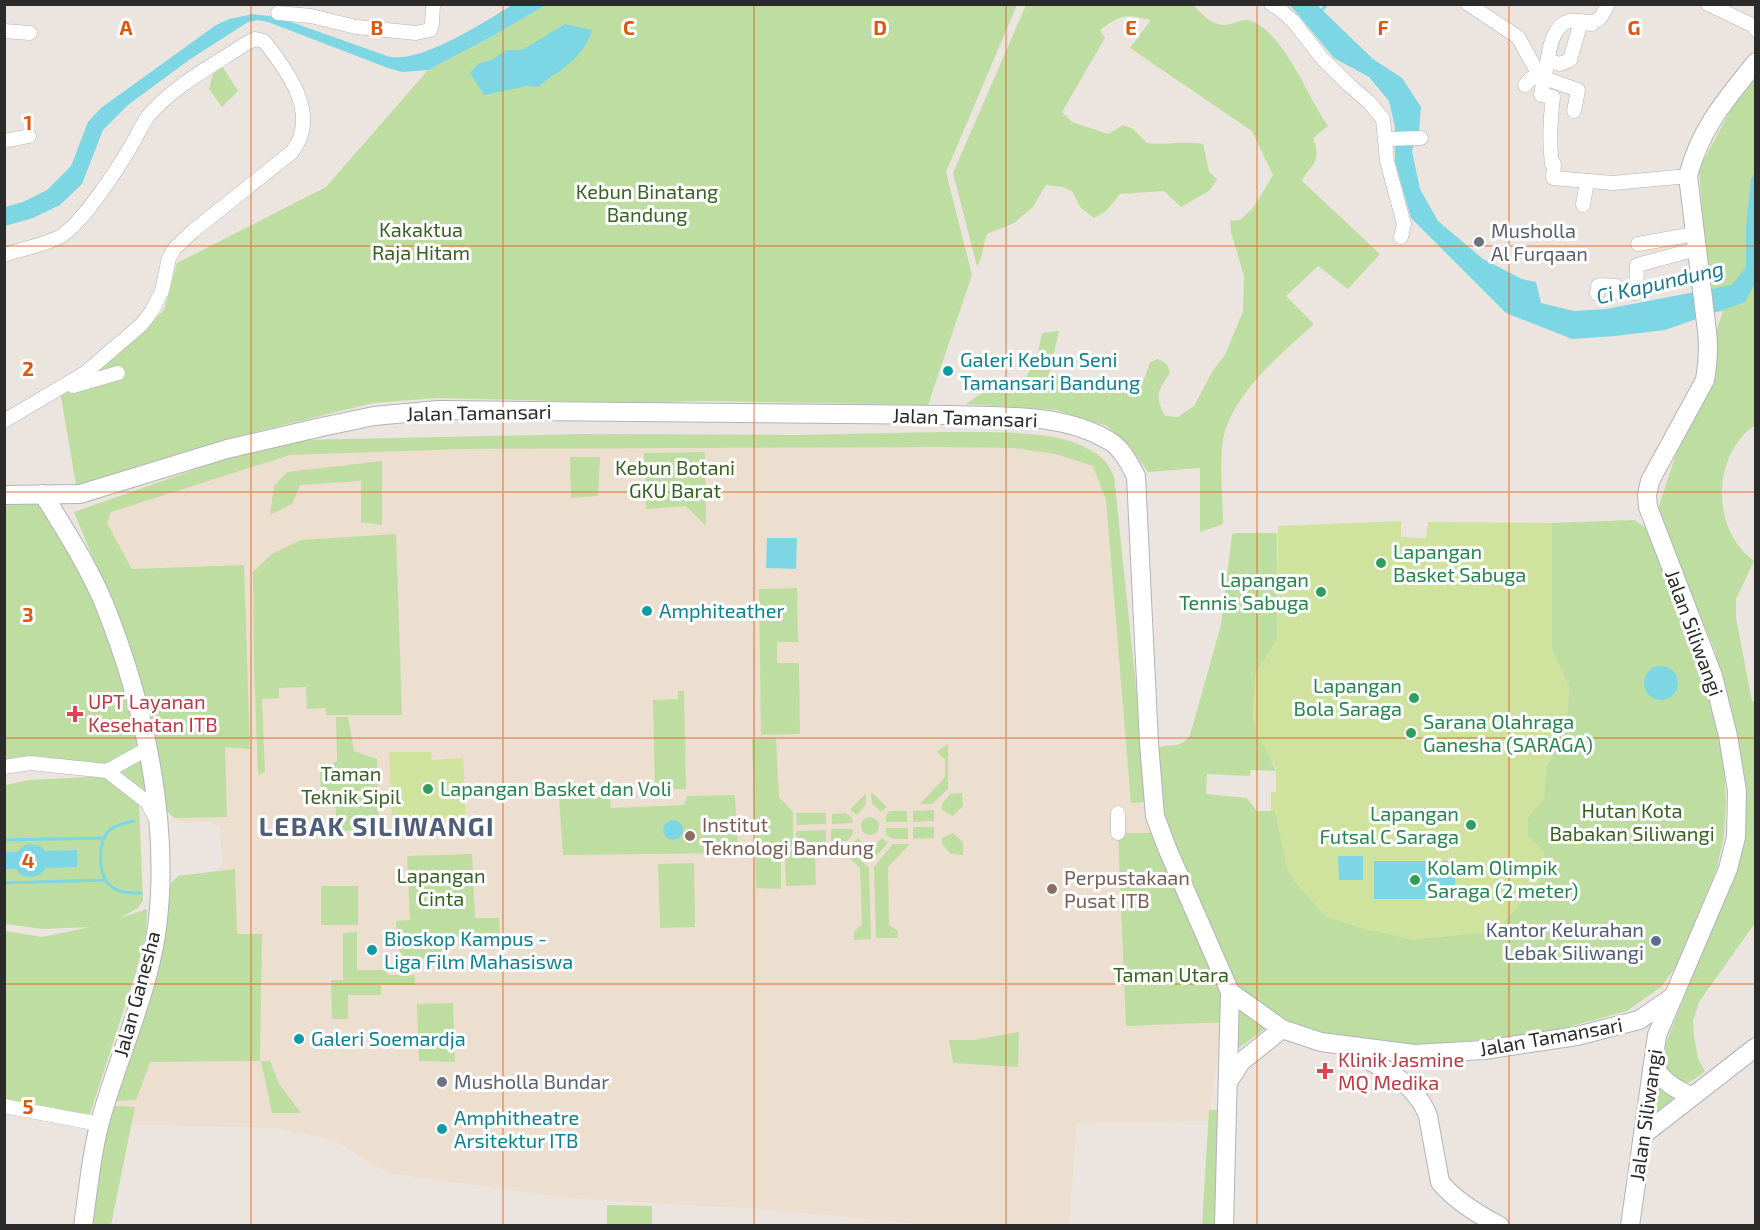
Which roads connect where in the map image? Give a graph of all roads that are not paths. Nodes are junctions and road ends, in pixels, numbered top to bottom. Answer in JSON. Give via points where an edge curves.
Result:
{"nodes":[{"id":1,"x":433,"y":4,"type":"edge"},
{"id":2,"x":1271,"y":4,"type":"edge"},
{"id":3,"x":1468,"y":4,"type":"edge"},
{"id":4,"x":1608,"y":4,"type":"edge"},
{"id":5,"x":1708,"y":4,"type":"edge"},
{"id":6,"x":278,"y":13,"type":"dead end"},
{"id":7,"x":1594,"y":24,"type":"dead end"},
{"id":8,"x":4,"y":31,"type":"edge"},
{"id":9,"x":1755,"y":31,"type":"edge"},
{"id":10,"x":30,"y":33,"type":"dead end"},
{"id":11,"x":1755,"y":42,"type":"edge"},
{"id":12,"x":1754,"y":65,"type":"edge"},
{"id":13,"x":1544,"y":72,"type":"junction"},
{"id":14,"x":1525,"y":85,"type":"dead end"},
{"id":15,"x":1574,"y":111,"type":"dead end"},
{"id":16,"x":29,"y":136,"type":"dead end"},
{"id":17,"x":1420,"y":138,"type":"dead end"},
{"id":18,"x":1390,"y":139,"type":"junction"},
{"id":19,"x":4,"y":141,"type":"edge"},
{"id":20,"x":1688,"y":176,"type":"junction"},
{"id":21,"x":1587,"y":181,"type":"junction"},
{"id":22,"x":1583,"y":205,"type":"dead end"},
{"id":23,"x":1401,"y":237,"type":"dead end"},
{"id":24,"x":1696,"y":242,"type":"junction"},
{"id":25,"x":1638,"y":244,"type":"dead end"},
{"id":26,"x":4,"y":255,"type":"edge"},
{"id":27,"x":1597,"y":294,"type":"dead end"},
{"id":28,"x":118,"y":373,"type":"dead end"},
{"id":29,"x":62,"y":387,"type":"junction"},
{"id":30,"x":4,"y":421,"type":"edge"},
{"id":31,"x":43,"y":494,"type":"junction"},
{"id":32,"x":4,"y":495,"type":"edge"},
{"id":33,"x":147,"y":750,"type":"junction"},
{"id":34,"x":4,"y":767,"type":"edge"},
{"id":35,"x":107,"y":771,"type":"junction"},
{"id":36,"x":1118,"y":813,"type":"dead end"},
{"id":37,"x":158,"y":822,"type":"junction"},
{"id":38,"x":1118,"y":833,"type":"dead end"},
{"id":39,"x":1230,"y":992,"type":"junction"},
{"id":40,"x":1674,"y":996,"type":"junction"},
{"id":41,"x":1639,"y":1020,"type":"junction"},
{"id":42,"x":1282,"y":1029,"type":"junction"},
{"id":43,"x":1657,"y":1035,"type":"junction"},
{"id":44,"x":1321,"y":1042,"type":"junction"},
{"id":45,"x":1755,"y":1047,"type":"edge"},
{"id":46,"x":1414,"y":1054,"type":"junction"},
{"id":47,"x":1654,"y":1066,"type":"junction"},
{"id":48,"x":1227,"y":1084,"type":"junction"},
{"id":49,"x":1410,"y":1088,"type":"junction"},
{"id":50,"x":1690,"y":1096,"type":"junction"},
{"id":51,"x":4,"y":1106,"type":"edge"},
{"id":52,"x":99,"y":1124,"type":"junction"},
{"id":53,"x":1643,"y":1135,"type":"junction"},
{"id":54,"x":83,"y":1226,"type":"edge"},
{"id":55,"x":1224,"y":1226,"type":"edge"},
{"id":56,"x":1500,"y":1226,"type":"edge"},
{"id":57,"x":1630,"y":1226,"type":"edge"}],
"edges":[{"from":1,"to":6,"type":"street","via":[[430,30],[416,33]]},
{"from":2,"to":18,"type":"street","via":[[1294,22],[1335,71],[1369,102],[1383,119]]},
{"from":3,"to":13,"type":"street","via":[[1518,37]]},
{"from":4,"to":13,"type":"street","via":[[1596,21],[1569,21],[1558,28]]},
{"from":5,"to":9,"type":"street","via":[[1754,26]]},
{"from":7,"to":13,"type":"street","via":[[1582,22],[1570,60]]},
{"from":8,"to":10,"type":"street"},
{"from":9,"to":11,"type":"street"},
{"from":12,"to":20,"type":"main road","name":"Jalan Siliwangi","via":[[1710,119]]},
{"from":13,"to":14,"type":"street"},
{"from":13,"to":15,"type":"street","via":[[1578,90]]},
{"from":13,"to":21,"type":"street","via":[[1541,95],[1553,97],[1553,178]]},
{"from":16,"to":19,"type":"street"},
{"from":17,"to":18,"type":"street"},
{"from":18,"to":23,"type":"street","via":[[1387,161],[1404,224]]},
{"from":20,"to":21,"type":"street","via":[[1613,183]]},
{"from":20,"to":24,"type":"main road","name":"Jalan Siliwangi"},
{"from":21,"to":22,"type":"street"},
{"from":24,"to":25,"type":"street"},
{"from":24,"to":27,"type":"street","via":[[1638,265],[1636,293],[1617,292],[1616,286],[1600,285]]},
{"from":24,"to":40,"type":"main road","name":"Jalan Siliwangi","via":[[1709,352],[1705,380],[1654,473],[1647,495],[1648,507],[1713,676],[1737,791],[1736,837],[1728,869]]},
{"from":26,"to":29,"type":"street","via":[[52,240],[75,224],[115,172],[147,117],[177,89],[245,44],[255,39],[264,41],[289,74],[301,106],[300,142],[175,248],[162,291],[141,325],[85,373]]},
{"from":28,"to":29,"type":"street"},
{"from":29,"to":30,"type":"street"},
{"from":31,"to":32,"type":"main road","name":"Jalan Tamansari"},
{"from":31,"to":33,"type":"main road","name":"Jalan Ganesha","via":[[102,600],[123,658]]},
{"from":31,"to":39,"type":"main road","name":"Jalan Tamansari","via":[[80,494],[227,449],[374,416],[438,410],[1024,417],[1067,424],[1109,440],[1123,453],[1136,476],[1155,816]]},
{"from":33,"to":35,"type":"street"},
{"from":33,"to":37,"type":"main road","name":"Jalan Ganesha"},
{"from":34,"to":35,"type":"street","via":[[30,763]]},
{"from":35,"to":37,"type":"street","via":[[147,802]]},
{"from":36,"to":38,"type":"street"},
{"from":37,"to":52,"type":"main road","name":"Jalan Ganesha","via":[[160,880],[156,935],[139,1002]]},
{"from":39,"to":42,"type":"main road","name":"Jalan Tamansari"},
{"from":39,"to":48,"type":"main road"},
{"from":40,"to":41,"type":"main road","name":"Jalan Tamansari"},
{"from":40,"to":43,"type":"main road","name":"Jalan Siliwangi"},
{"from":41,"to":43,"type":"main road","name":"Jalan Tamansari"},
{"from":41,"to":46,"type":"main road","name":"Jalan Tamansari","via":[[1553,1041]]},
{"from":42,"to":44,"type":"main road","name":"Jalan Tamansari"},
{"from":42,"to":48,"type":"main road","via":[[1241,1062]]},
{"from":43,"to":47,"type":"main road","name":"Jalan Siliwangi"},
{"from":44,"to":46,"type":"main road","name":"Jalan Tamansari"},
{"from":44,"to":49,"type":"main road","via":[[1377,1065]]},
{"from":45,"to":50,"type":"main road"},
{"from":46,"to":49,"type":"main road"},
{"from":47,"to":50,"type":"main road","via":[[1671,1087]]},
{"from":47,"to":53,"type":"main road","name":"Jalan Siliwangi"},
{"from":48,"to":55,"type":"main road"},
{"from":49,"to":56,"type":"main road","via":[[1428,1116],[1440,1182]]},
{"from":50,"to":53,"type":"main road"},
{"from":51,"to":52,"type":"street"},
{"from":52,"to":54,"type":"main road","name":"Jalan Ganesha"},
{"from":53,"to":57,"type":"main road","name":"Jalan Siliwangi"}]}
